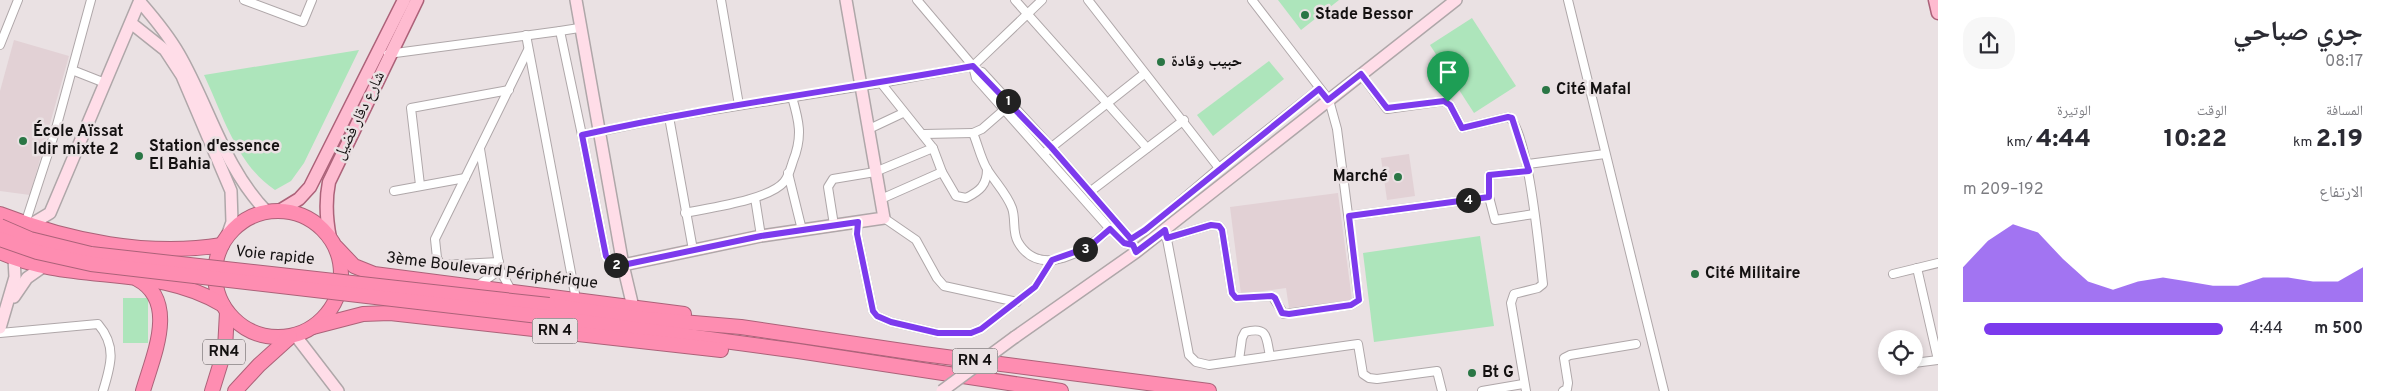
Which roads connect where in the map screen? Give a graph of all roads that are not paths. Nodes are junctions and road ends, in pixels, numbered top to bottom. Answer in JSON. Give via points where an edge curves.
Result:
{"nodes":[{"id":1,"x":18,"y":0,"type":"edge"},
{"id":2,"x":91,"y":0,"type":"edge"},
{"id":3,"x":244,"y":0,"type":"edge"},
{"id":4,"x":312,"y":0,"type":"edge"},
{"id":5,"x":404,"y":0,"type":"edge"},
{"id":6,"x":416,"y":0,"type":"edge"},
{"id":7,"x":576,"y":0,"type":"edge"},
{"id":8,"x":721,"y":0,"type":"edge"},
{"id":9,"x":846,"y":0,"type":"edge"},
{"id":10,"x":917,"y":0,"type":"edge"},
{"id":11,"x":1015,"y":0,"type":"edge"},
{"id":12,"x":1042,"y":0,"type":"edge"},
{"id":13,"x":1088,"y":0,"type":"edge"},
{"id":14,"x":1252,"y":0,"type":"edge"},
{"id":15,"x":1456,"y":0,"type":"edge"},
{"id":16,"x":1568,"y":0,"type":"edge"},
{"id":17,"x":1935,"y":0,"type":"edge"},
{"id":18,"x":140,"y":1,"type":"edge"},
{"id":19,"x":1938,"y":13,"type":"edge"},
{"id":20,"x":1027,"y":14,"type":"junction"},
{"id":21,"x":131,"y":23,"type":"junction"},
{"id":22,"x":579,"y":28,"type":"junction"},
{"id":23,"x":560,"y":30,"type":"junction"},
{"id":24,"x":526,"y":35,"type":"junction"},
{"id":25,"x":0,"y":44,"type":"edge"},
{"id":26,"x":528,"y":50,"type":"junction"},
{"id":27,"x":383,"y":54,"type":"junction"},
{"id":28,"x":975,"y":68,"type":"junction"},
{"id":29,"x":72,"y":70,"type":"junction"},
{"id":30,"x":1144,"y":74,"type":"junction"},
{"id":31,"x":1361,"y":74,"type":"junction"},
{"id":32,"x":105,"y":83,"type":"junction"},
{"id":33,"x":881,"y":83,"type":"junction"},
{"id":34,"x":861,"y":86,"type":"junction"},
{"id":35,"x":1319,"y":89,"type":"junction"},
{"id":36,"x":508,"y":90,"type":"junction"},
{"id":37,"x":792,"y":97,"type":"junction"},
{"id":38,"x":1328,"y":100,"type":"junction"},
{"id":39,"x":1106,"y":104,"type":"junction"},
{"id":40,"x":739,"y":105,"type":"junction"},
{"id":41,"x":1005,"y":109,"type":"junction"},
{"id":42,"x":903,"y":113,"type":"junction"},
{"id":43,"x":203,"y":114,"type":"junction"},
{"id":44,"x":669,"y":117,"type":"junction"},
{"id":45,"x":1184,"y":120,"type":"junction"},
{"id":46,"x":869,"y":129,"type":"junction"},
{"id":47,"x":599,"y":132,"type":"junction"},
{"id":48,"x":924,"y":134,"type":"junction"},
{"id":49,"x":974,"y":134,"type":"junction"},
{"id":50,"x":582,"y":135,"type":"junction"},
{"id":51,"x":1051,"y":147,"type":"junction"},
{"id":52,"x":933,"y":148,"type":"junction"},
{"id":53,"x":1147,"y":148,"type":"junction"},
{"id":54,"x":480,"y":149,"type":"junction"},
{"id":55,"x":1045,"y":153,"type":"junction"},
{"id":56,"x":1605,"y":154,"type":"junction"},
{"id":57,"x":1219,"y":168,"type":"junction"},
{"id":58,"x":1528,"y":168,"type":"junction"},
{"id":59,"x":987,"y":169,"type":"junction"},
{"id":60,"x":875,"y":172,"type":"junction"},
{"id":61,"x":942,"y":172,"type":"junction"},
{"id":62,"x":788,"y":173,"type":"junction"},
{"id":63,"x":465,"y":178,"type":"junction"},
{"id":64,"x":420,"y":185,"type":"junction"},
{"id":65,"x":394,"y":191,"type":"dead end"},
{"id":66,"x":1091,"y":191,"type":"junction"},
{"id":67,"x":1489,"y":197,"type":"junction"},
{"id":68,"x":755,"y":198,"type":"junction"},
{"id":69,"x":880,"y":199,"type":"junction"},
{"id":70,"x":274,"y":211,"type":"junction"},
{"id":71,"x":50,"y":213,"type":"junction"},
{"id":72,"x":685,"y":213,"type":"junction"},
{"id":73,"x":0,"y":214,"type":"edge"},
{"id":74,"x":1534,"y":214,"type":"junction"},
{"id":75,"x":1349,"y":216,"type":"junction"},
{"id":76,"x":884,"y":218,"type":"junction"},
{"id":77,"x":858,"y":222,"type":"junction"},
{"id":78,"x":28,"y":225,"type":"junction"},
{"id":79,"x":834,"y":225,"type":"junction"},
{"id":80,"x":0,"y":226,"type":"edge"},
{"id":81,"x":1110,"y":229,"type":"junction"},
{"id":82,"x":802,"y":230,"type":"junction"},
{"id":83,"x":1166,"y":234,"type":"junction"},
{"id":84,"x":60,"y":235,"type":"junction"},
{"id":85,"x":761,"y":236,"type":"junction"},
{"id":86,"x":0,"y":239,"type":"edge"},
{"id":87,"x":225,"y":240,"type":"junction"},
{"id":88,"x":333,"y":242,"type":"junction"},
{"id":89,"x":1131,"y":245,"type":"junction"},
{"id":90,"x":693,"y":250,"type":"junction"},
{"id":91,"x":0,"y":252,"type":"edge"},
{"id":92,"x":14,"y":258,"type":"junction"},
{"id":93,"x":1052,"y":260,"type":"junction"},
{"id":94,"x":1938,"y":263,"type":"edge"},
{"id":95,"x":623,"y":265,"type":"junction"},
{"id":96,"x":44,"y":266,"type":"junction"},
{"id":97,"x":499,"y":266,"type":"junction"},
{"id":98,"x":1917,"y":268,"type":"junction"},
{"id":99,"x":1893,"y":274,"type":"dead end"},
{"id":100,"x":132,"y":276,"type":"junction"},
{"id":101,"x":477,"y":286,"type":"junction"},
{"id":102,"x":512,"y":292,"type":"junction"},
{"id":103,"x":576,"y":299,"type":"junction"},
{"id":104,"x":1017,"y":302,"type":"junction"},
{"id":105,"x":633,"y":307,"type":"junction"},
{"id":106,"x":225,"y":308,"type":"junction"},
{"id":107,"x":548,"y":311,"type":"junction"},
{"id":108,"x":6,"y":312,"type":"junction"},
{"id":109,"x":314,"y":327,"type":"junction"},
{"id":110,"x":741,"y":327,"type":"junction"},
{"id":111,"x":0,"y":328,"type":"edge"},
{"id":112,"x":0,"y":333,"type":"edge"},
{"id":113,"x":293,"y":336,"type":"junction"},
{"id":114,"x":1636,"y":344,"type":"dead end"},
{"id":115,"x":798,"y":350,"type":"junction"},
{"id":116,"x":1270,"y":356,"type":"junction"},
{"id":117,"x":1239,"y":360,"type":"junction"},
{"id":118,"x":1938,"y":360,"type":"edge"},
{"id":119,"x":1923,"y":362,"type":"edge"},
{"id":120,"x":1525,"y":388,"type":"edge"},
{"id":121,"x":1034,"y":389,"type":"edge"},
{"id":122,"x":103,"y":391,"type":"edge"},
{"id":123,"x":143,"y":391,"type":"edge"},
{"id":124,"x":212,"y":391,"type":"edge"},
{"id":125,"x":235,"y":391,"type":"edge"},
{"id":126,"x":338,"y":391,"type":"edge"},
{"id":127,"x":942,"y":391,"type":"edge"},
{"id":128,"x":1061,"y":391,"type":"edge"},
{"id":129,"x":1209,"y":391,"type":"edge"},
{"id":130,"x":1442,"y":391,"type":"edge"},
{"id":131,"x":1482,"y":391,"type":"edge"},
{"id":132,"x":1563,"y":391,"type":"edge"},
{"id":133,"x":1664,"y":391,"type":"edge"}],
"edges":[{"from":1,"to":25,"type":"street"},
{"from":2,"to":29,"type":"street"},
{"from":3,"to":4,"type":"street","via":[[303,22]]},
{"from":5,"to":27,"type":"main road","name":"شارع دقار فضيل"},
{"from":6,"to":27,"type":"main road","name":"شارع دقار فضيل"},
{"from":7,"to":22,"type":"main road"},
{"from":8,"to":40,"type":"street"},
{"from":9,"to":34,"type":"main road"},
{"from":10,"to":28,"type":"street"},
{"from":11,"to":20,"type":"street"},
{"from":12,"to":20,"type":"street"},
{"from":13,"to":30,"type":"street"},
{"from":14,"to":35,"type":"street"},
{"from":15,"to":31,"type":"main road"},
{"from":16,"to":56,"type":"street"},
{"from":17,"to":19,"type":"main road"},
{"from":18,"to":21,"type":"main road"},
{"from":18,"to":43,"type":"main road","via":[[179,53]]},
{"from":20,"to":28,"type":"street"},
{"from":20,"to":39,"type":"street"},
{"from":21,"to":32,"type":"main road"},
{"from":21,"to":43,"type":"main road","via":[[174,61]]},
{"from":22,"to":23,"type":"street"},
{"from":22,"to":47,"type":"main road"},
{"from":23,"to":24,"type":"street"},
{"from":23,"to":50,"type":"street"},
{"from":24,"to":26,"type":"street"},
{"from":24,"to":27,"type":"street"},
{"from":26,"to":36,"type":"street"},
{"from":26,"to":103,"type":"street"},
{"from":27,"to":70,"type":"main road","name":"شارع دقار فضيل","via":[[310,187],[299,199]]},
{"from":27,"to":88,"type":"main road","name":"شارع دقار فضيل","via":[[329,182],[325,200],[326,219]]},
{"from":28,"to":33,"type":"street"},
{"from":28,"to":41,"type":"street","via":[[976,78]]},
{"from":28,"to":51,"type":"street"},
{"from":29,"to":32,"type":"street"},
{"from":29,"to":78,"type":"street"},
{"from":30,"to":39,"type":"street"},
{"from":30,"to":45,"type":"street"},
{"from":31,"to":38,"type":"main road"},
{"from":31,"to":58,"type":"street","via":[[1387,108],[1444,101],[1450,105],[1462,128],[1512,118]]},
{"from":32,"to":71,"type":"main road"},
{"from":33,"to":34,"type":"street"},
{"from":33,"to":42,"type":"street"},
{"from":34,"to":37,"type":"street"},
{"from":34,"to":46,"type":"main road"},
{"from":35,"to":38,"type":"street"},
{"from":35,"to":57,"type":"street"},
{"from":36,"to":54,"type":"street"},
{"from":36,"to":64,"type":"street","via":[[411,108]]},
{"from":37,"to":40,"type":"street"},
{"from":37,"to":62,"type":"street","via":[[800,124],[798,149]]},
{"from":38,"to":75,"type":"street","via":[[1337,129]]},
{"from":38,"to":83,"type":"main road"},
{"from":39,"to":51,"type":"street"},
{"from":39,"to":53,"type":"street"},
{"from":40,"to":44,"type":"street"},
{"from":41,"to":49,"type":"street"},
{"from":41,"to":55,"type":"street"},
{"from":42,"to":46,"type":"street"},
{"from":42,"to":48,"type":"street"},
{"from":43,"to":70,"type":"main road","via":[[254,198]]},
{"from":43,"to":87,"type":"main road","via":[[231,192],[232,222]]},
{"from":44,"to":47,"type":"street"},
{"from":44,"to":72,"type":"street"},
{"from":45,"to":53,"type":"street"},
{"from":45,"to":57,"type":"street"},
{"from":46,"to":60,"type":"main road"},
{"from":47,"to":50,"type":"street"},
{"from":47,"to":95,"type":"main road"},
{"from":48,"to":49,"type":"street"},
{"from":48,"to":52,"type":"street"},
{"from":49,"to":59,"type":"street"},
{"from":50,"to":95,"type":"street","via":[[606,256],[612,264]]},
{"from":51,"to":55,"type":"street"},
{"from":51,"to":66,"type":"street"},
{"from":52,"to":60,"type":"street"},
{"from":52,"to":61,"type":"street"},
{"from":53,"to":66,"type":"street"},
{"from":54,"to":63,"type":"street"},
{"from":54,"to":97,"type":"street"},
{"from":55,"to":81,"type":"street"},
{"from":56,"to":58,"type":"street"},
{"from":56,"to":133,"type":"street"},
{"from":57,"to":89,"type":"street"},
{"from":58,"to":67,"type":"street","via":[[1489,175]]},
{"from":58,"to":74,"type":"street"},
{"from":59,"to":61,"type":"street","via":[[987,181],[981,188],[961,198],[956,196]]},
{"from":59,"to":93,"type":"street","via":[[1013,209],[1018,242],[1036,259]]},
{"from":60,"to":69,"type":"main road"},
{"from":60,"to":79,"type":"street","via":[[830,182]]},
{"from":61,"to":69,"type":"street"},
{"from":62,"to":68,"type":"street","via":[[784,182]]},
{"from":62,"to":82,"type":"street"},
{"from":63,"to":64,"type":"street"},
{"from":63,"to":97,"type":"street","via":[[436,239],[438,263]]},
{"from":64,"to":65,"type":"street"},
{"from":66,"to":89,"type":"street"},
{"from":67,"to":74,"type":"street","via":[[1493,218],[1498,221]]},
{"from":67,"to":75,"type":"street"},
{"from":68,"to":72,"type":"street"},
{"from":68,"to":85,"type":"street"},
{"from":69,"to":76,"type":"main road"},
{"from":70,"to":87,"type":"highway","via":[[255,214],[240,223]]},
{"from":70,"to":88,"type":"highway","via":[[307,217]]},
{"from":71,"to":78,"type":"main road"},
{"from":71,"to":84,"type":"main road","via":[[52,224]]},
{"from":72,"to":90,"type":"street"},
{"from":73,"to":78,"type":"highway"},
{"from":74,"to":120,"type":"street","via":[[1543,284],[1514,294],[1511,303]]},
{"from":75,"to":83,"type":"street","via":[[1359,300],[1351,305],[1289,314],[1282,313],[1272,296],[1236,298],[1232,293],[1219,226]]},
{"from":76,"to":77,"type":"main road"},
{"from":76,"to":104,"type":"street","via":[[916,240],[944,286]]},
{"from":77,"to":79,"type":"main road"},
{"from":77,"to":104,"type":"street","via":[[857,234],[873,311],[877,316],[938,333],[962,334],[981,329]]},
{"from":78,"to":84,"type":"highway"},
{"from":79,"to":82,"type":"main road"},
{"from":80,"to":107,"type":"highway","name":"Voie rapide","bridge":true,"via":[[30,239],[91,254]]},
{"from":81,"to":89,"type":"street"},
{"from":81,"to":93,"type":"street","via":[[1089,247]]},
{"from":82,"to":85,"type":"main road"},
{"from":83,"to":89,"type":"main road"},
{"from":83,"to":117,"type":"street","via":[[1189,355],[1196,362],[1209,365]]},
{"from":84,"to":87,"type":"highway","via":[[149,248],[203,248]]},
{"from":85,"to":90,"type":"main road"},
{"from":86,"to":107,"type":"highway","name":"Voie rapide","bridge":true,"via":[[37,252],[91,264]]},
{"from":87,"to":106,"type":"highway","via":[[216,257],[215,270],[216,288]]},
{"from":88,"to":101,"type":"highway","name":"3ème Boulevard Périphérique","number":"RN 4","via":[[354,266],[374,274]]},
{"from":88,"to":109,"type":"highway","via":[[341,265],[342,283],[338,297],[326,316]]},
{"from":89,"to":127,"type":"main road","bridge":true},
{"from":90,"to":95,"type":"main road"},
{"from":91,"to":92,"type":"highway"},
{"from":92,"to":96,"type":"highway"},
{"from":92,"to":108,"type":"main road","via":[[15,277]]},
{"from":93,"to":104,"type":"street","via":[[1035,287]]},
{"from":94,"to":98,"type":"street"},
{"from":95,"to":105,"type":"main road"},
{"from":96,"to":100,"type":"highway"},
{"from":96,"to":108,"type":"main road","via":[[19,286]]},
{"from":97,"to":101,"type":"street"},
{"from":97,"to":102,"type":"street"},
{"from":98,"to":99,"type":"street"},
{"from":98,"to":118,"type":"street"},
{"from":100,"to":106,"type":"highway","via":[[200,293]]},
{"from":100,"to":123,"type":"highway","via":[[150,288],[159,303],[160,313],[158,337]]},
{"from":101,"to":102,"type":"highway","name":"3ème Boulevard Périphérique","number":"RN 4"},
{"from":102,"to":103,"type":"highway","name":"3ème Boulevard Périphérique","number":"RN 4"},
{"from":103,"to":105,"type":"highway","name":"3ème Boulevard Périphérique","number":"RN 4"},
{"from":105,"to":110,"type":"highway","name":"3ème Boulevard Périphérique","number":"RN 4","via":[[700,316]]},
{"from":106,"to":113,"type":"highway","via":[[249,330],[269,337]]},
{"from":106,"to":124,"type":"highway","number":"RN4","via":[[225,349]]},
{"from":107,"to":110,"type":"highway","name":"3ème Boulevard Périphérique","number":"RN 4"},
{"from":107,"to":115,"type":"highway","number":"RN 4"},
{"from":108,"to":111,"type":"main road"},
{"from":109,"to":113,"type":"highway"},
{"from":109,"to":115,"type":"highway","number":"RN 4","via":[[363,314],[390,312],[718,349]]},
{"from":110,"to":129,"type":"highway","name":"3ème Boulevard Périphérique","number":"RN 4"},
{"from":112,"to":122,"type":"street","via":[[98,324],[106,334],[112,353]]},
{"from":113,"to":125,"type":"highway","number":"RN4"},
{"from":113,"to":126,"type":"main road"},
{"from":114,"to":132,"type":"street","via":[[1564,358],[1568,382],[1567,389]]},
{"from":115,"to":121,"type":"highway","number":"RN 4"},
{"from":116,"to":117,"type":"street"},
{"from":116,"to":117,"type":"street","via":[[1266,336],[1256,330],[1245,332]]},
{"from":116,"to":130,"type":"street","via":[[1358,344],[1363,374],[1369,378],[1377,380],[1437,371]]},
{"from":118,"to":119,"type":"street"},
{"from":120,"to":131,"type":"street"},
{"from":121,"to":128,"type":"highway","number":"RN 4"}]}
